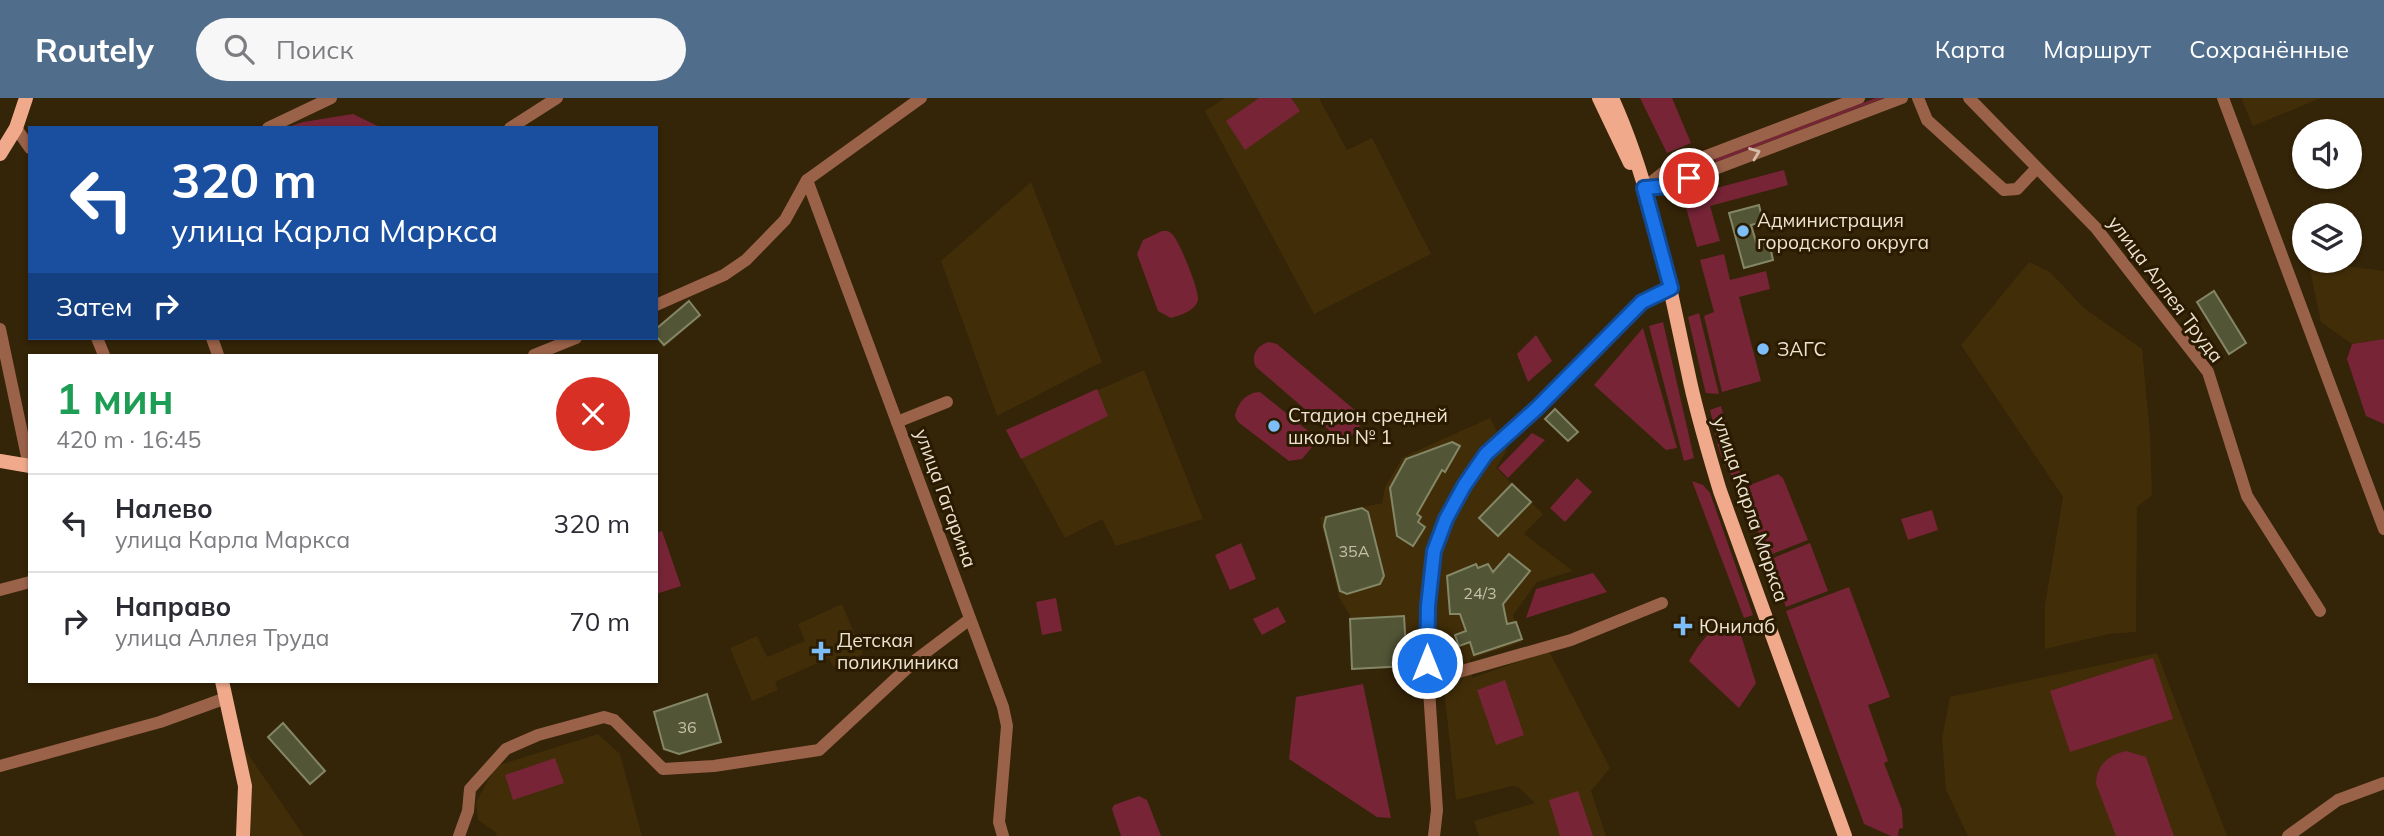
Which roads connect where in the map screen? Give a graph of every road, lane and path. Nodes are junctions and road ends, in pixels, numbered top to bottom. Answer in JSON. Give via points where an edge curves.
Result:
{"nodes":[{"id":1,"x":26,"y":98,"type":"edge"},
{"id":2,"x":331,"y":98,"type":"edge"},
{"id":3,"x":557,"y":98,"type":"edge"},
{"id":4,"x":921,"y":98,"type":"edge"},
{"id":5,"x":1599,"y":98,"type":"edge"},
{"id":6,"x":1612,"y":98,"type":"edge"},
{"id":7,"x":1859,"y":98,"type":"edge"},
{"id":8,"x":1902,"y":98,"type":"edge"},
{"id":9,"x":1918,"y":98,"type":"edge"},
{"id":10,"x":1969,"y":98,"type":"edge"},
{"id":11,"x":2223,"y":98,"type":"edge"},
{"id":12,"x":2007,"y":122,"type":"dead end"},
{"id":13,"x":1993,"y":125,"type":"junction"},
{"id":14,"x":272,"y":126,"type":"edge"},
{"id":15,"x":513,"y":126,"type":"edge"},
{"id":16,"x":16,"y":128,"type":"junction"},
{"id":17,"x":28,"y":145,"type":"edge"},
{"id":18,"x":0,"y":154,"type":"edge"},
{"id":19,"x":2036,"y":169,"type":"junction"},
{"id":20,"x":807,"y":180,"type":"junction"},
{"id":21,"x":1644,"y":188,"type":"junction"},
{"id":22,"x":1671,"y":288,"type":"junction"},
{"id":23,"x":658,"y":304,"type":"edge"},
{"id":24,"x":0,"y":329,"type":"edge"},
{"id":25,"x":571,"y":340,"type":"edge"},
{"id":26,"x":536,"y":354,"type":"edge"},
{"id":27,"x":947,"y":402,"type":"dead end"},
{"id":28,"x":897,"y":422,"type":"junction"},
{"id":29,"x":0,"y":461,"type":"edge"},
{"id":30,"x":28,"y":461,"type":"edge"},
{"id":31,"x":28,"y":466,"type":"edge"},
{"id":32,"x":2384,"y":529,"type":"edge"},
{"id":33,"x":28,"y":583,"type":"edge"},
{"id":34,"x":0,"y":590,"type":"edge"},
{"id":35,"x":1662,"y":603,"type":"dead end"},
{"id":36,"x":2320,"y":611,"type":"dead end"},
{"id":37,"x":970,"y":619,"type":"junction"},
{"id":38,"x":1428,"y":675,"type":"junction"},
{"id":39,"x":222,"y":683,"type":"edge"},
{"id":40,"x":226,"y":698,"type":"junction"},
{"id":41,"x":0,"y":766,"type":"edge"},
{"id":42,"x":2384,"y":783,"type":"edge"},
{"id":43,"x":243,"y":836,"type":"edge"},
{"id":44,"x":459,"y":836,"type":"edge"},
{"id":45,"x":1003,"y":836,"type":"edge"},
{"id":46,"x":1434,"y":836,"type":"edge"},
{"id":47,"x":1845,"y":836,"type":"edge"},
{"id":48,"x":2288,"y":836,"type":"edge"}],
"edges":[{"from":1,"to":16,"type":"main road"},
{"from":2,"to":14,"type":"street"},
{"from":3,"to":15,"type":"street"},
{"from":4,"to":20,"type":"street"},
{"from":5,"to":21,"type":"main road","name":"улица Карла Маркса"},
{"from":6,"to":21,"type":"main road","name":"улица Карла Маркса","via":[[1630,137]]},
{"from":7,"to":21,"type":"street","via":[[1664,173]]},
{"from":21,"to":8,"type":"street","one_way":true,"via":[[1670,186]]},
{"from":9,"to":19,"type":"street","via":[[1927,120],[2004,190],[2017,189]]},
{"from":10,"to":13,"type":"street","name":"улица Аллея Труда"},
{"from":11,"to":32,"type":"street"},
{"from":12,"to":13,"type":"street"},
{"from":13,"to":19,"type":"street","name":"улица Аллея Труда"},
{"from":16,"to":17,"type":"street"},
{"from":16,"to":18,"type":"main road"},
{"from":19,"to":36,"type":"street","name":"улица Аллея Труда","via":[[2096,228],[2208,372],[2247,496]]},
{"from":20,"to":23,"type":"street","via":[[785,220],[753,254],[724,275]]},
{"from":20,"to":28,"type":"street","name":"улица Гагарина"},
{"from":21,"to":22,"type":"main road","name":"улица Карла Маркса"},
{"from":22,"to":38,"type":"street","via":[[1642,302],[1486,454],[1464,486],[1434,551]]},
{"from":22,"to":47,"type":"main road","name":"улица Карла Маркса","via":[[1688,374],[1720,491]]},
{"from":24,"to":30,"type":"street"},
{"from":25,"to":26,"type":"street"},
{"from":27,"to":28,"type":"street"},
{"from":28,"to":37,"type":"street","name":"улица Гагарина"},
{"from":29,"to":31,"type":"main road"},
{"from":33,"to":34,"type":"street"},
{"from":35,"to":38,"type":"street","via":[[1571,640],[1441,677]]},
{"from":37,"to":44,"type":"street","via":[[917,659],[819,750],[676,771],[663,769],[614,720],[604,718],[538,735],[506,749],[470,789]]},
{"from":37,"to":45,"type":"street","name":"улица Гагарина","via":[[1007,726],[999,799]]},
{"from":38,"to":46,"type":"street","via":[[1437,810]]},
{"from":39,"to":40,"type":"main road"},
{"from":40,"to":41,"type":"street","via":[[160,722]]},
{"from":40,"to":43,"type":"main road","via":[[245,786]]},
{"from":42,"to":48,"type":"street","via":[[2338,800]]}]}
